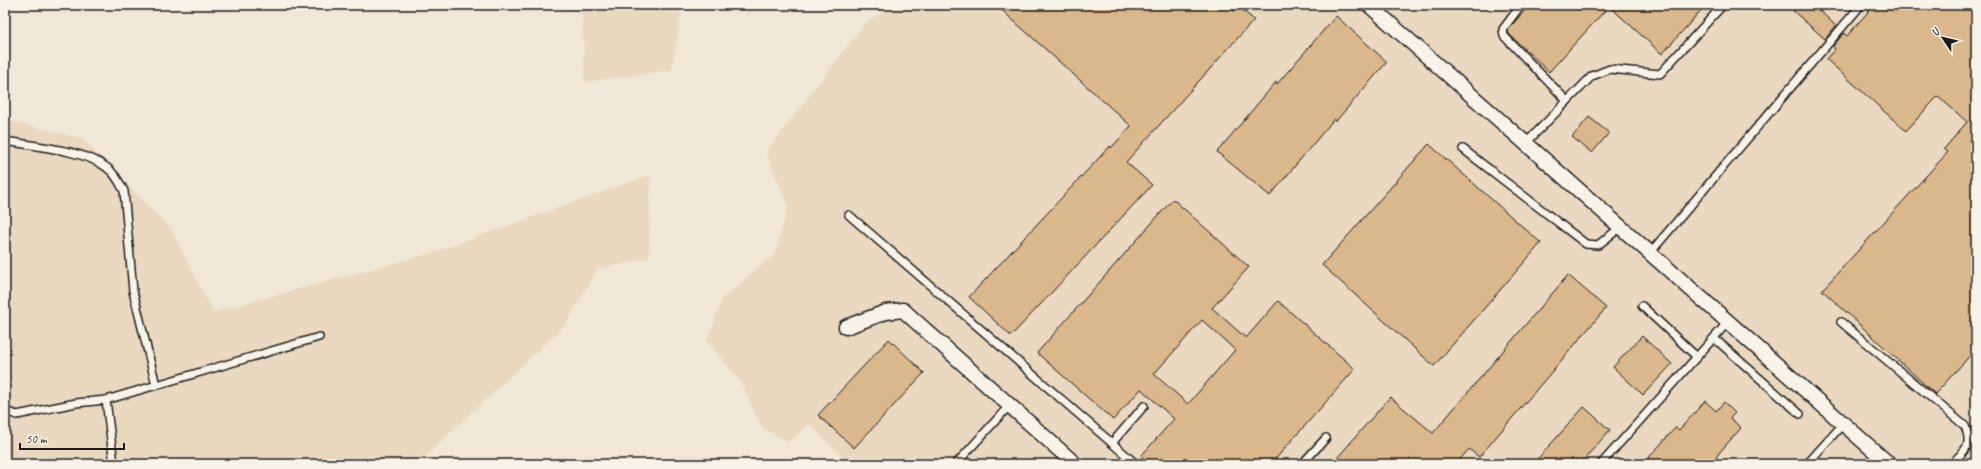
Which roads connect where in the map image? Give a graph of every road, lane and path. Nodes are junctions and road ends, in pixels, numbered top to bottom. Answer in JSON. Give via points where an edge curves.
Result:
{"nodes":[{"id":1,"x":1369,"y":5,"type":"edge"},
{"id":2,"x":1521,"y":5,"type":"edge"},
{"id":3,"x":1723,"y":5,"type":"edge"},
{"id":4,"x":1861,"y":5,"type":"edge"},
{"id":5,"x":1567,"y":101,"type":"junction"},
{"id":6,"x":5,"y":141,"type":"edge"},
{"id":7,"x":1526,"y":143,"type":"junction"},
{"id":8,"x":1463,"y":149,"type":"dead end"},
{"id":9,"x":849,"y":215,"type":"dead end"},
{"id":10,"x":1621,"y":227,"type":"junction"},
{"id":11,"x":1650,"y":253,"type":"junction"},
{"id":12,"x":1642,"y":306,"type":"dead end"},
{"id":13,"x":1728,"y":322,"type":"junction"},
{"id":14,"x":1841,"y":322,"type":"dead end"},
{"id":15,"x":846,"y":327,"type":"dead end"},
{"id":16,"x":319,"y":337,"type":"dead end"},
{"id":17,"x":1714,"y":338,"type":"junction"},
{"id":18,"x":1697,"y":357,"type":"junction"},
{"id":19,"x":156,"y":385,"type":"junction"},
{"id":20,"x":106,"y":400,"type":"junction"},
{"id":21,"x":1009,"y":406,"type":"junction"},
{"id":22,"x":1144,"y":406,"type":"dead end"},
{"id":23,"x":5,"y":411,"type":"edge"},
{"id":24,"x":1800,"y":414,"type":"dead end"},
{"id":25,"x":1844,"y":424,"type":"junction"},
{"id":26,"x":1326,"y":438,"type":"dead end"},
{"id":27,"x":1112,"y":443,"type":"junction"},
{"id":28,"x":114,"y":464,"type":"edge"},
{"id":29,"x":956,"y":464,"type":"edge"},
{"id":30,"x":1075,"y":464,"type":"edge"},
{"id":31,"x":1136,"y":464,"type":"edge"},
{"id":32,"x":1302,"y":464,"type":"edge"},
{"id":33,"x":1601,"y":464,"type":"edge"},
{"id":34,"x":1807,"y":464,"type":"edge"},
{"id":35,"x":1889,"y":464,"type":"edge"},
{"id":36,"x":1952,"y":464,"type":"edge"}],
"edges":[{"from":1,"to":7,"type":"street"},
{"from":2,"to":5,"type":"lane","via":[[1503,29],[1504,36]]},
{"from":3,"to":5,"type":"lane","via":[[1660,74],[1610,69],[1592,76]]},
{"from":4,"to":11,"type":"lane"},
{"from":5,"to":7,"type":"lane"},
{"from":6,"to":19,"type":"lane","via":[[88,157],[106,167],[117,178],[124,191],[133,291]]},
{"from":7,"to":10,"type":"street"},
{"from":8,"to":10,"type":"lane","via":[[1586,244],[1598,245]]},
{"from":9,"to":27,"type":"lane"},
{"from":10,"to":11,"type":"street"},
{"from":11,"to":13,"type":"street"},
{"from":12,"to":18,"type":"lane"},
{"from":13,"to":17,"type":"lane"},
{"from":13,"to":25,"type":"street"},
{"from":14,"to":36,"type":"lane","via":[[1965,426],[1970,438],[1967,448]]},
{"from":15,"to":21,"type":"street","via":[[886,312],[903,310]]},
{"from":16,"to":19,"type":"lane"},
{"from":17,"to":18,"type":"lane"},
{"from":17,"to":24,"type":"lane"},
{"from":18,"to":33,"type":"lane"},
{"from":19,"to":20,"type":"lane"},
{"from":20,"to":23,"type":"lane","via":[[76,403],[17,415]]},
{"from":20,"to":28,"type":"lane"},
{"from":21,"to":29,"type":"lane"},
{"from":21,"to":30,"type":"street"},
{"from":22,"to":27,"type":"lane"},
{"from":25,"to":34,"type":"lane"},
{"from":25,"to":35,"type":"street"},
{"from":26,"to":32,"type":"lane"},
{"from":27,"to":31,"type":"lane"}]}
